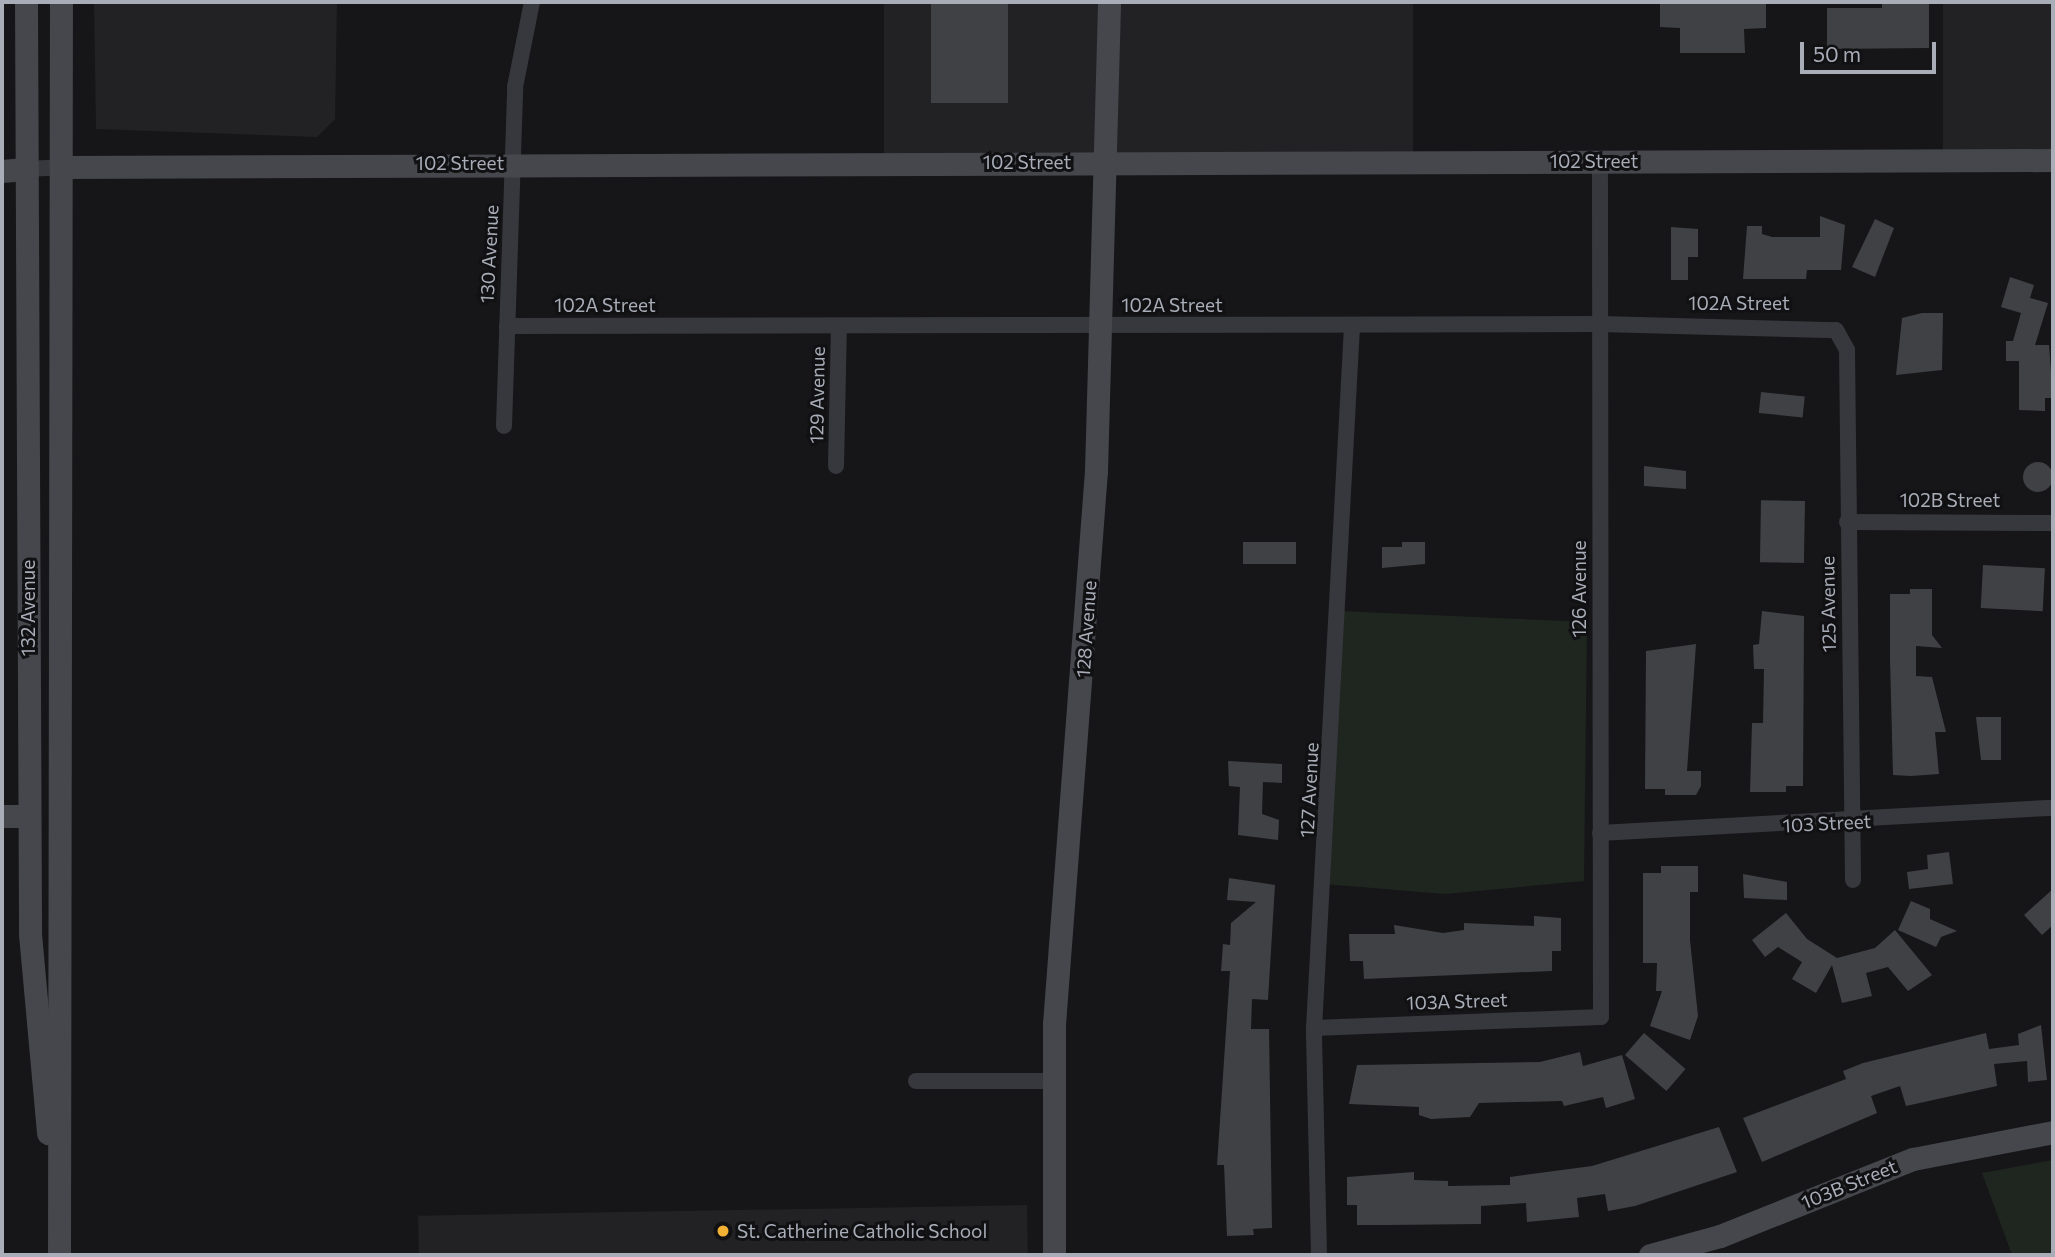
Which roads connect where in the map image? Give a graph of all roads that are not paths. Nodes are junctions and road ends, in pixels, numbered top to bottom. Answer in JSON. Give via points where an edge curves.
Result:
{"nodes":[{"id":1,"x":26,"y":2,"type":"edge"},
{"id":2,"x":61,"y":2,"type":"edge"},
{"id":3,"x":532,"y":2,"type":"edge"},
{"id":4,"x":1109,"y":2,"type":"edge"},
{"id":5,"x":2053,"y":160,"type":"edge"},
{"id":6,"x":1107,"y":162,"type":"junction"},
{"id":7,"x":1600,"y":162,"type":"junction"},
{"id":8,"x":513,"y":163,"type":"junction"},
{"id":9,"x":62,"y":167,"type":"junction"},
{"id":10,"x":27,"y":169,"type":"junction"},
{"id":11,"x":2,"y":171,"type":"edge"},
{"id":12,"x":1600,"y":324,"type":"junction"},
{"id":13,"x":1101,"y":325,"type":"junction"},
{"id":14,"x":507,"y":326,"type":"junction"},
{"id":15,"x":839,"y":326,"type":"junction"},
{"id":16,"x":1352,"y":327,"type":"junction"},
{"id":17,"x":1836,"y":330,"type":"joint"},
{"id":18,"x":504,"y":426,"type":"dead end"},
{"id":19,"x":836,"y":466,"type":"dead end"},
{"id":20,"x":1847,"y":522,"type":"junction"},
{"id":21,"x":2053,"y":523,"type":"edge"},
{"id":22,"x":2053,"y":808,"type":"edge"},
{"id":23,"x":2,"y":816,"type":"edge"},
{"id":24,"x":29,"y":816,"type":"junction"},
{"id":25,"x":1853,"y":822,"type":"junction"},
{"id":26,"x":1600,"y":833,"type":"junction"},
{"id":27,"x":1853,"y":880,"type":"dead end"},
{"id":28,"x":1601,"y":1017,"type":"joint"},
{"id":29,"x":1314,"y":1028,"type":"junction"},
{"id":30,"x":916,"y":1081,"type":"dead end"},
{"id":31,"x":1054,"y":1081,"type":"junction"},
{"id":32,"x":2053,"y":1132,"type":"edge"},
{"id":33,"x":60,"y":1212,"type":"junction"},
{"id":34,"x":59,"y":1255,"type":"edge"},
{"id":35,"x":1054,"y":1255,"type":"edge"},
{"id":36,"x":1319,"y":1255,"type":"edge"},
{"id":37,"x":1650,"y":1255,"type":"edge"}],
"edges":[{"from":1,"to":10,"type":"street","name":"132 Avenue"},
{"from":2,"to":9,"type":"street","name":"132 Avenue"},
{"from":3,"to":8,"type":"street","name":"130 Avenue","via":[[515,87]]},
{"from":4,"to":6,"type":"street","name":"128 Avenue"},
{"from":5,"to":7,"type":"street","name":"102 Street"},
{"from":6,"to":7,"type":"street","name":"102 Street"},
{"from":6,"to":8,"type":"street","name":"102 Street"},
{"from":6,"to":13,"type":"street","name":"128 Avenue"},
{"from":7,"to":12,"type":"street","name":"126 Avenue"},
{"from":8,"to":9,"type":"street","name":"102 Street"},
{"from":8,"to":14,"type":"street","name":"130 Avenue"},
{"from":9,"to":10,"type":"street","name":"102 Street"},
{"from":9,"to":33,"type":"street","name":"132 Avenue"},
{"from":10,"to":11,"type":"street","name":"102 Street"},
{"from":10,"to":24,"type":"street","name":"132 Avenue"},
{"from":12,"to":16,"type":"street","name":"102A Street"},
{"from":12,"to":17,"type":"street","name":"102A Street"},
{"from":12,"to":26,"type":"street","name":"126 Avenue"},
{"from":13,"to":15,"type":"street","name":"102A Street"},
{"from":13,"to":16,"type":"street","name":"102A Street"},
{"from":13,"to":31,"type":"street","name":"128 Avenue","via":[[1088,602]]},
{"from":14,"to":15,"type":"street","name":"102A Street"},
{"from":14,"to":18,"type":"street","name":"130 Avenue"},
{"from":15,"to":19,"type":"street","name":"129 Avenue"},
{"from":16,"to":29,"type":"street","name":"127 Avenue"},
{"from":17,"to":20,"type":"street","name":"125 Avenue","via":[[1847,349]]},
{"from":20,"to":21,"type":"street","name":"102B Street"},
{"from":20,"to":25,"type":"street","name":"125 Avenue"},
{"from":22,"to":25,"type":"street","name":"103 Street"},
{"from":23,"to":24,"type":"street"},
{"from":24,"to":33,"type":"street","name":"132 Avenue","via":[[39,1070]]},
{"from":25,"to":26,"type":"street","name":"103 Street"},
{"from":25,"to":27,"type":"street","name":"125 Avenue"},
{"from":26,"to":28,"type":"street","name":"126 Avenue"},
{"from":28,"to":29,"type":"street","name":"103A Street"},
{"from":29,"to":36,"type":"street","name":"127 Avenue"},
{"from":30,"to":31,"type":"street"},
{"from":31,"to":35,"type":"street","name":"128 Avenue"},
{"from":32,"to":37,"type":"street","name":"103B Street","via":[[1913,1159],[1720,1236]]},
{"from":33,"to":34,"type":"street","name":"132 Avenue"}]}
